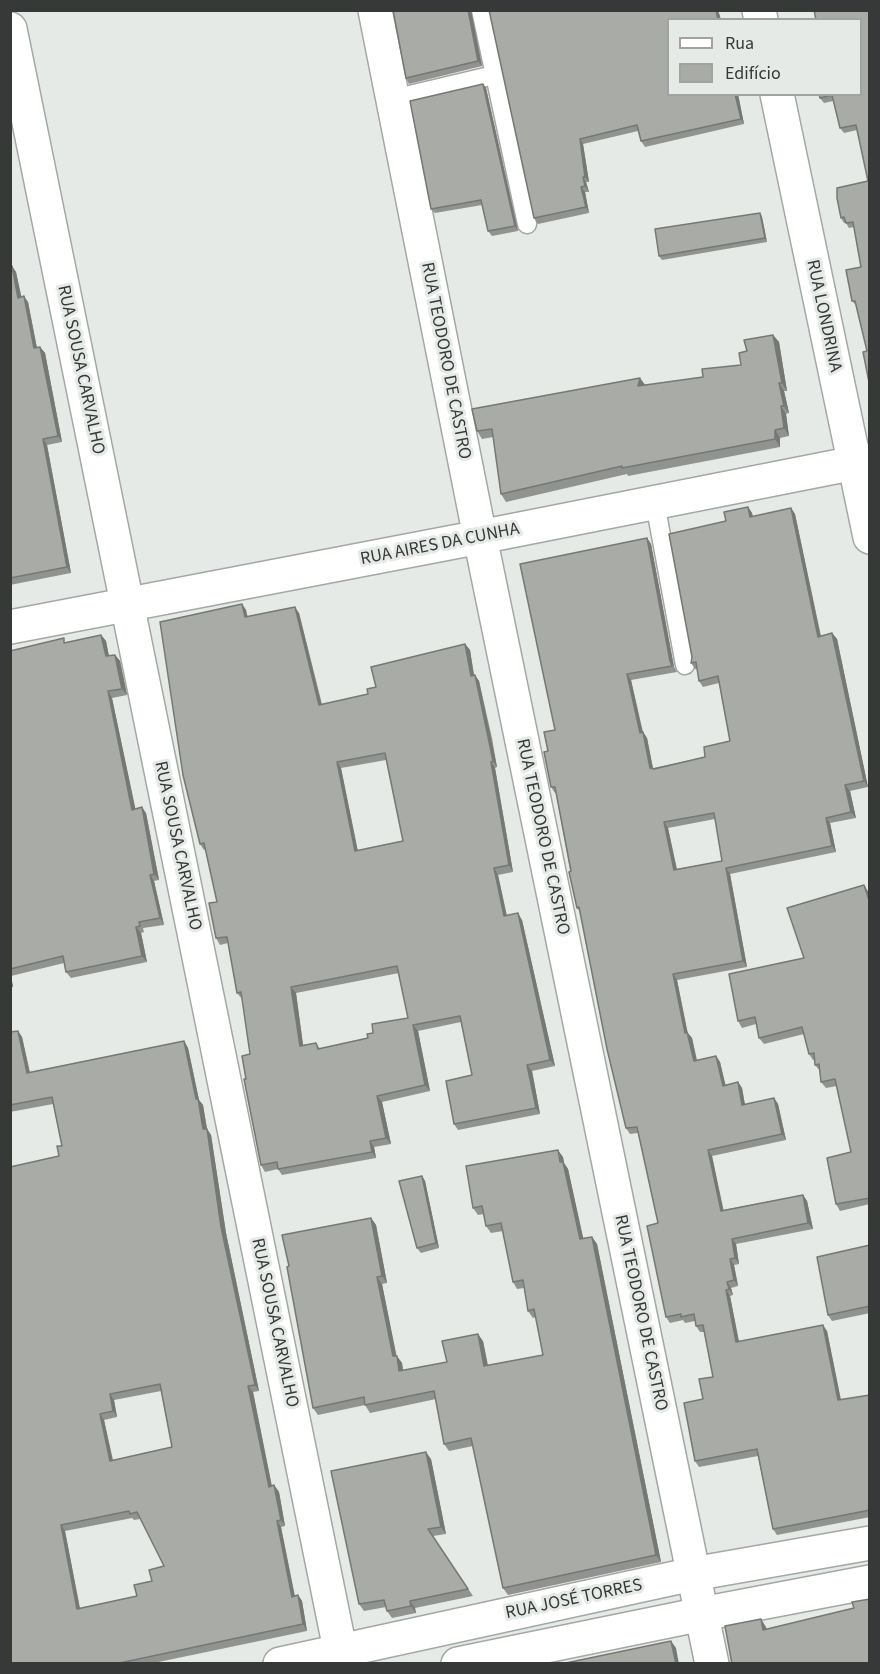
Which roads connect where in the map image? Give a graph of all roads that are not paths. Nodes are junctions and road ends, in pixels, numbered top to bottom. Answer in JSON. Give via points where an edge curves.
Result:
{"nodes":[{"id":1,"x":375,"y":10,"type":"edge"},
{"id":2,"x":481,"y":10,"type":"edge"},
{"id":3,"x":10,"y":29,"type":"edge"},
{"id":4,"x":494,"y":75,"type":"junction"},
{"id":5,"x":777,"y":96,"type":"edge"},
{"id":6,"x":393,"y":99,"type":"junction"},
{"id":7,"x":527,"y":224,"type":"dead end"},
{"id":8,"x":862,"y":461,"type":"edge"},
{"id":9,"x":655,"y":503,"type":"junction"},
{"id":10,"x":480,"y":537,"type":"junction"},
{"id":11,"x":870,"y":537,"type":"edge"},
{"id":12,"x":128,"y":604,"type":"junction"},
{"id":13,"x":10,"y":627,"type":"edge"},
{"id":14,"x":685,"y":665,"type":"dead end"},
{"id":15,"x":870,"y":1543,"type":"edge"},
{"id":16,"x":693,"y":1574,"type":"junction"},
{"id":17,"x":870,"y":1582,"type":"edge"},
{"id":18,"x":702,"y":1614,"type":"junction"},
{"id":19,"x":342,"y":1657,"type":"edge"},
{"id":20,"x":280,"y":1664,"type":"edge"},
{"id":21,"x":458,"y":1664,"type":"edge"},
{"id":22,"x":712,"y":1664,"type":"edge"}],
"edges":[{"from":1,"to":6,"type":"street","name":"RUA TEODORO DE CASTRO"},
{"from":2,"to":4,"type":"lane"},
{"from":3,"to":12,"type":"street","name":"RUA SOUSA CARVALHO"},
{"from":4,"to":6,"type":"lane"},
{"from":4,"to":7,"type":"lane"},
{"from":5,"to":8,"type":"street","name":"RUA LONDRINA"},
{"from":6,"to":10,"type":"street","name":"RUA TEODORO DE CASTRO"},
{"from":8,"to":9,"type":"street","name":"RUA AIRES DA CUNHA"},
{"from":8,"to":11,"type":"street","name":"RUA LONDRINA"},
{"from":9,"to":10,"type":"street","name":"RUA AIRES DA CUNHA"},
{"from":9,"to":14,"type":"lane"},
{"from":10,"to":12,"type":"street","name":"RUA AIRES DA CUNHA"},
{"from":10,"to":16,"type":"street","name":"RUA TEODORO DE CASTRO"},
{"from":12,"to":13,"type":"street","name":"RUA AIRES DA CUNHA"},
{"from":12,"to":19,"type":"street","name":"RUA SOUSA CARVALHO"},
{"from":15,"to":16,"type":"street","name":"RUA JOSÉ TORRES"},
{"from":16,"to":18,"type":"street","name":"RUA TEODORO DE CASTRO"},
{"from":16,"to":19,"type":"street","name":"RUA JOSÉ TORRES"},
{"from":17,"to":18,"type":"street"},
{"from":18,"to":21,"type":"street"},
{"from":18,"to":22,"type":"street","name":"RUA TEODORO DE CASTRO"},
{"from":19,"to":20,"type":"street","name":"RUA JOSÉ TORRES"}]}
